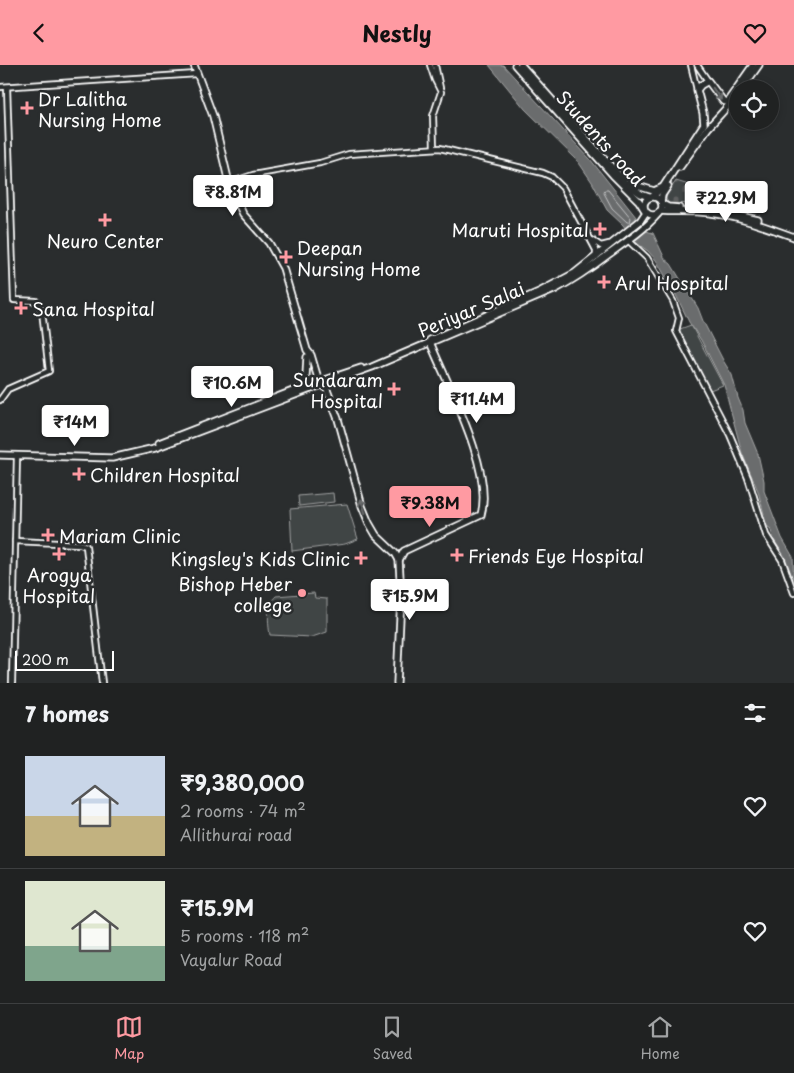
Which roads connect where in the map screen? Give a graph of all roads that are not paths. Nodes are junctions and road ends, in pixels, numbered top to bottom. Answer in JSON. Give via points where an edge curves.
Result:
{"nodes":[{"id":1,"x":194,"y":65,"type":"edge"},
{"id":2,"x":430,"y":65,"type":"edge"},
{"id":3,"x":435,"y":65,"type":"edge"},
{"id":4,"x":515,"y":65,"type":"edge"},
{"id":5,"x":521,"y":65,"type":"edge"},
{"id":6,"x":691,"y":65,"type":"edge"},
{"id":7,"x":697,"y":65,"type":"edge"},
{"id":8,"x":753,"y":65,"type":"edge"},
{"id":9,"x":758,"y":65,"type":"edge"},
{"id":10,"x":197,"y":74,"type":"junction"},
{"id":11,"x":748,"y":80,"type":"edge"},
{"id":12,"x":708,"y":81,"type":"junction"},
{"id":13,"x":0,"y":87,"type":"edge"},
{"id":14,"x":7,"y":87,"type":"junction"},
{"id":15,"x":697,"y":91,"type":"junction"},
{"id":16,"x":441,"y":92,"type":"junction"},
{"id":17,"x":729,"y":104,"type":"edge"},
{"id":18,"x":706,"y":126,"type":"junction"},
{"id":19,"x":434,"y":148,"type":"junction"},
{"id":20,"x":625,"y":182,"type":"junction"},
{"id":21,"x":229,"y":183,"type":"junction"},
{"id":22,"x":663,"y":187,"type":"junction"},
{"id":23,"x":651,"y":197,"type":"junction"},
{"id":24,"x":663,"y":203,"type":"junction"},
{"id":25,"x":645,"y":210,"type":"junction"},
{"id":26,"x":659,"y":213,"type":"junction"},
{"id":27,"x":794,"y":236,"type":"edge"},
{"id":28,"x":590,"y":237,"type":"junction"},
{"id":29,"x":626,"y":237,"type":"junction"},
{"id":30,"x":616,"y":241,"type":"junction"},
{"id":31,"x":595,"y":258,"type":"junction"},
{"id":32,"x":430,"y":342,"type":"junction"},
{"id":33,"x":308,"y":355,"type":"junction"},
{"id":34,"x":320,"y":383,"type":"junction"},
{"id":35,"x":298,"y":389,"type":"junction"},
{"id":36,"x":0,"y":401,"type":"edge"},
{"id":37,"x":214,"y":424,"type":"junction"},
{"id":38,"x":0,"y":455,"type":"edge"},
{"id":39,"x":17,"y":456,"type":"junction"},
{"id":40,"x":15,"y":541,"type":"junction"},
{"id":41,"x":399,"y":560,"type":"junction"},
{"id":42,"x":794,"y":593,"type":"edge"},
{"id":43,"x":12,"y":683,"type":"edge"},
{"id":44,"x":102,"y":683,"type":"edge"},
{"id":45,"x":397,"y":683,"type":"edge"}],
"edges":[{"from":1,"to":10,"type":"main road"},
{"from":2,"to":16,"type":"street"},
{"from":3,"to":16,"type":"street"},
{"from":4,"to":25,"type":"main road","name":"Students road"},
{"from":5,"to":20,"type":"main road","name":"Students road"},
{"from":6,"to":15,"type":"street"},
{"from":7,"to":12,"type":"street"},
{"from":12,"to":8,"type":"main road","one_way":true,"via":[[727,103]]},
{"from":9,"to":11,"type":"main road"},
{"from":10,"to":14,"type":"street"},
{"from":10,"to":21,"type":"main road","via":[[213,116]]},
{"from":12,"to":15,"type":"main road"},
{"from":13,"to":14,"type":"street"},
{"from":14,"to":36,"type":"street","via":[[14,300],[36,301],[42,311],[48,371],[8,389]]},
{"from":15,"to":18,"type":"main road"},
{"from":16,"to":19,"type":"street","via":[[433,116]]},
{"from":17,"to":18,"type":"main road"},
{"from":18,"to":22,"type":"main road"},
{"from":18,"to":24,"type":"main road","via":[[662,195]]},
{"from":19,"to":21,"type":"street","via":[[349,154]]},
{"from":19,"to":28,"type":"street","via":[[552,177],[563,188]]},
{"from":20,"to":22,"type":"main road","via":[[654,191]]},
{"from":20,"to":23,"type":"main road","name":"Students road"},
{"from":21,"to":33,"type":"main road","via":[[243,214],[268,243],[283,268]]},
{"from":22,"to":23,"type":"main road"},
{"from":23,"to":24,"type":"main road"},
{"from":23,"to":25,"type":"main road","via":[[644,203]]},
{"from":24,"to":26,"type":"main road"},
{"from":24,"to":27,"type":"main road","via":[[673,208],[701,208],[747,217]]},
{"from":25,"to":26,"type":"main road","via":[[650,215]]},
{"from":25,"to":29,"type":"main road"},
{"from":26,"to":27,"type":"main road","via":[[713,214]]},
{"from":26,"to":29,"type":"main road","via":[[644,228]]},
{"from":28,"to":30,"type":"street","via":[[601,246]]},
{"from":28,"to":31,"type":"street","via":[[597,252]]},
{"from":29,"to":30,"type":"main road","name":"Periyar Salai"},
{"from":29,"to":32,"type":"main road","name":"Periyar Salai","via":[[578,277]]},
{"from":29,"to":42,"type":"street","via":[[647,258],[673,301],[679,318],[676,331],[742,461],[760,520],[782,560]]},
{"from":30,"to":31,"type":"main road","name":"Periyar Salai"},
{"from":31,"to":32,"type":"main road","name":"Periyar Salai","via":[[546,289]]},
{"from":32,"to":34,"type":"main road","name":"Periyar Salai"},
{"from":32,"to":41,"type":"main road","via":[[470,435],[476,454],[483,507],[481,515],[404,551]]},
{"from":33,"to":34,"type":"main road","via":[[311,355]]},
{"from":33,"to":35,"type":"main road","via":[[306,376]]},
{"from":34,"to":35,"type":"main road"},
{"from":34,"to":37,"type":"main road"},
{"from":41,"to":34,"type":"main road","one_way":true,"via":[[369,523],[338,419]]},
{"from":35,"to":37,"type":"main road"},
{"from":37,"to":39,"type":"main road","via":[[151,448],[112,458]]},
{"from":38,"to":39,"type":"main road"},
{"from":39,"to":40,"type":"street"},
{"from":40,"to":43,"type":"street"},
{"from":40,"to":44,"type":"street","via":[[86,546]]},
{"from":41,"to":45,"type":"main road","via":[[401,596]]}]}
